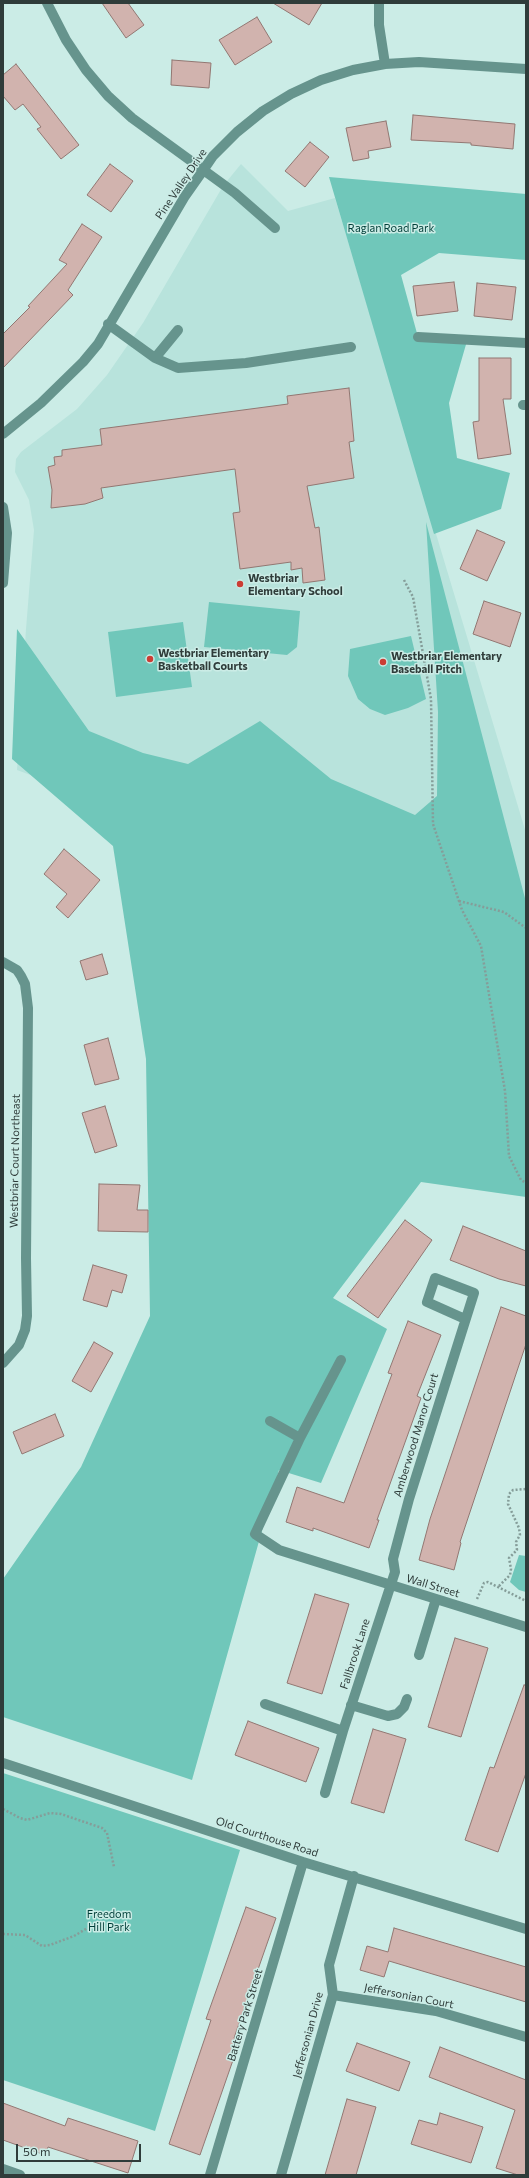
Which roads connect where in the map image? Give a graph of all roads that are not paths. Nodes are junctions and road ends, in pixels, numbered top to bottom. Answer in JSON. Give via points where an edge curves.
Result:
{"nodes":[{"id":1,"x":47,"y":3,"type":"edge"},
{"id":2,"x":379,"y":3,"type":"edge"},
{"id":3,"x":385,"y":64,"type":"junction"},
{"id":4,"x":526,"y":69,"type":"edge"},
{"id":5,"x":204,"y":170,"type":"junction"},
{"id":6,"x":275,"y":228,"type":"dead end"},
{"id":7,"x":108,"y":324,"type":"junction"},
{"id":8,"x":178,"y":330,"type":"dead end"},
{"id":9,"x":418,"y":337,"type":"dead end"},
{"id":10,"x":526,"y":343,"type":"edge"},
{"id":11,"x":351,"y":347,"type":"dead end"},
{"id":12,"x":155,"y":358,"type":"junction"},
{"id":13,"x":3,"y":434,"type":"edge"},
{"id":14,"x":3,"y":507,"type":"edge"},
{"id":15,"x":3,"y":583,"type":"edge"},
{"id":16,"x":3,"y":962,"type":"edge"},
{"id":17,"x":465,"y":1319,"type":"junction"},
{"id":18,"x":341,"y":1360,"type":"dead end"},
{"id":19,"x":3,"y":1363,"type":"edge"},
{"id":20,"x":270,"y":1421,"type":"dead end"},
{"id":21,"x":300,"y":1438,"type":"junction"},
{"id":22,"x":390,"y":1585,"type":"junction"},
{"id":23,"x":436,"y":1599,"type":"junction"},
{"id":24,"x":526,"y":1627,"type":"edge"},
{"id":25,"x":420,"y":1656,"type":"dead end"},
{"id":26,"x":407,"y":1699,"type":"dead end"},
{"id":27,"x":265,"y":1704,"type":"dead end"},
{"id":28,"x":351,"y":1705,"type":"junction"},
{"id":29,"x":343,"y":1731,"type":"junction"},
{"id":30,"x":3,"y":1763,"type":"edge"},
{"id":31,"x":325,"y":1793,"type":"dead end"},
{"id":32,"x":304,"y":1862,"type":"junction"},
{"id":33,"x":354,"y":1876,"type":"junction"},
{"id":34,"x":526,"y":1929,"type":"edge"},
{"id":35,"x":333,"y":1994,"type":"junction"},
{"id":36,"x":526,"y":2037,"type":"edge"},
{"id":37,"x":3,"y":2169,"type":"edge"},
{"id":38,"x":20,"y":2175,"type":"edge"},
{"id":39,"x":210,"y":2175,"type":"edge"},
{"id":40,"x":281,"y":2175,"type":"edge"}],
"edges":[{"from":1,"to":5,"type":"street","via":[[66,40],[108,96],[132,118]]},
{"from":2,"to":3,"type":"street","via":[[379,25]]},
{"from":3,"to":4,"type":"street","name":"Pine Valley Drive","via":[[419,62]]},
{"from":3,"to":5,"type":"street","name":"Pine Valley Drive","via":[[352,70],[321,80],[291,94],[263,111],[237,132]]},
{"from":5,"to":6,"type":"street"},
{"from":5,"to":7,"type":"street","name":"Pine Valley Drive","via":[[185,196]]},
{"from":7,"to":12,"type":"street"},
{"from":7,"to":13,"type":"street","name":"Pine Valley Drive","via":[[98,344],[65,381]]},
{"from":8,"to":12,"type":"street"},
{"from":9,"to":10,"type":"street"},
{"from":11,"to":12,"type":"street","via":[[246,363],[178,368]]},
{"from":14,"to":15,"type":"street","via":[[7,533]]},
{"from":16,"to":19,"type":"street","name":"Westbriar Court Northeast","via":[[17,970],[21,976],[25,984],[28,1008],[27,1316],[19,1345]]},
{"from":17,"to":17,"type":"street","name":"Amberwood Manor Court","via":[[474,1293],[435,1278],[427,1302]]},
{"from":17,"to":22,"type":"street","name":"Amberwood Manor Court","via":[[409,1499],[393,1559],[394,1572]]},
{"from":18,"to":21,"type":"street"},
{"from":20,"to":21,"type":"street"},
{"from":21,"to":22,"type":"street","name":"Wall Street","via":[[255,1534],[280,1550]]},
{"from":22,"to":23,"type":"street","name":"Wall Street"},
{"from":22,"to":28,"type":"street","name":"Fallbrook Lane"},
{"from":23,"to":24,"type":"street","name":"Wall Street"},
{"from":23,"to":25,"type":"street"},
{"from":26,"to":28,"type":"street","via":[[397,1714],[388,1716]]},
{"from":27,"to":29,"type":"street"},
{"from":28,"to":29,"type":"street","name":"Fallbrook Lane"},
{"from":29,"to":31,"type":"street","name":"Fallbrook Lane"},
{"from":30,"to":32,"type":"street","name":"Old Courthouse Road"},
{"from":32,"to":33,"type":"street","name":"Old Courthouse Road"},
{"from":32,"to":39,"type":"street","name":"Battery Park Street"},
{"from":33,"to":34,"type":"street","name":"Old Courthouse Road"},
{"from":33,"to":35,"type":"street","name":"Jeffersonian Drive","via":[[329,1965]]},
{"from":35,"to":36,"type":"street","name":"Jeffersonian Court","via":[[436,2011]]},
{"from":35,"to":40,"type":"street","name":"Jeffersonian Drive"},
{"from":37,"to":38,"type":"street"}]}
